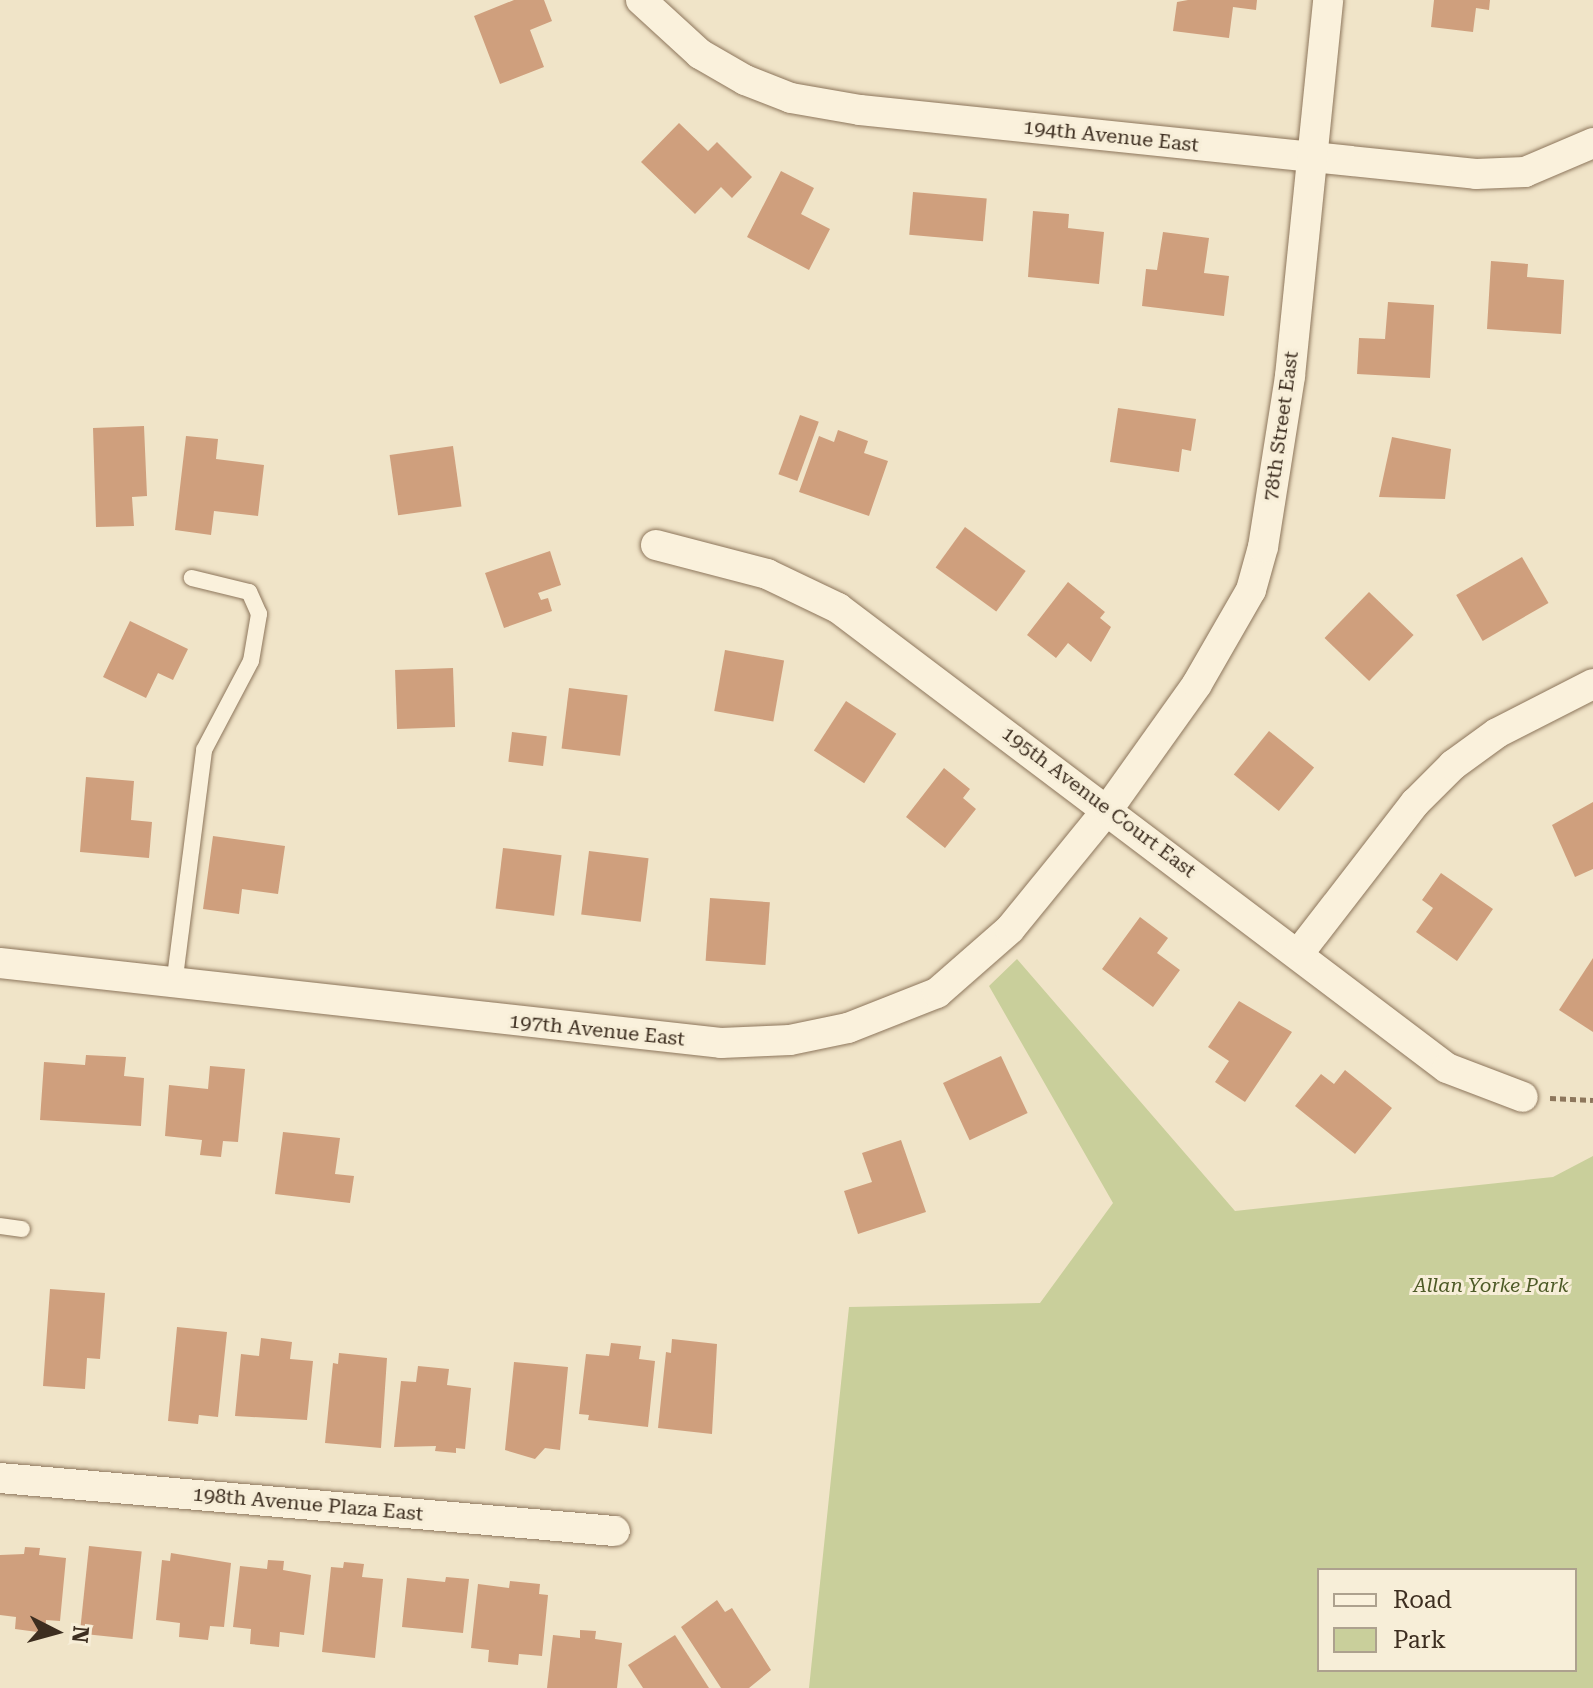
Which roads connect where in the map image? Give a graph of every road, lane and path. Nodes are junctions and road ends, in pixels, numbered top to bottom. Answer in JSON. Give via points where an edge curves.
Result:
{"nodes":[{"id":1,"x":1328,"y":0,"type":"edge"},
{"id":2,"x":645,"y":5,"type":"edge"},
{"id":3,"x":1593,"y":143,"type":"edge"},
{"id":4,"x":1311,"y":156,"type":"junction"},
{"id":5,"x":656,"y":545,"type":"dead end"},
{"id":6,"x":192,"y":578,"type":"dead end"},
{"id":7,"x":1593,"y":684,"type":"edge"},
{"id":8,"x":1108,"y":809,"type":"junction"},
{"id":9,"x":1299,"y":953,"type":"junction"},
{"id":10,"x":0,"y":963,"type":"edge"},
{"id":11,"x":174,"y":985,"type":"junction"},
{"id":12,"x":1523,"y":1097,"type":"joint"},
{"id":13,"x":1593,"y":1100,"type":"edge"},
{"id":14,"x":0,"y":1226,"type":"edge"},
{"id":15,"x":22,"y":1229,"type":"dead end"},
{"id":16,"x":0,"y":1478,"type":"edge"},
{"id":17,"x":615,"y":1531,"type":"dead end"}],
"edges":[{"from":1,"to":4,"type":"street","name":"78th Street East"},
{"from":2,"to":4,"type":"street","name":"194th Avenue East","via":[[700,54],[791,98],[860,110]]},
{"from":3,"to":4,"type":"street","name":"194th Avenue East","via":[[1525,172],[1476,174]]},
{"from":4,"to":8,"type":"street","name":"78th Street East","via":[[1290,376],[1263,547],[1251,590],[1197,684]]},
{"from":5,"to":8,"type":"street","name":"195th Avenue Court East","via":[[767,574],[838,608]]},
{"from":6,"to":11,"type":"lane","via":[[249,592],[259,614],[251,661],[204,750]]},
{"from":7,"to":9,"type":"street","via":[[1497,733],[1453,765],[1415,803]]},
{"from":8,"to":9,"type":"street","name":"195th Avenue Court East"},
{"from":8,"to":11,"type":"street","name":"197th Avenue East","via":[[1010,929],[937,993],[848,1028],[790,1040],[721,1043]]},
{"from":9,"to":12,"type":"street","name":"195th Avenue Court East","via":[[1447,1068]]},
{"from":10,"to":11,"type":"street","name":"197th Avenue East"},
{"from":12,"to":13,"type":"path"},
{"from":14,"to":15,"type":"lane"},
{"from":16,"to":17,"type":"street","name":"198th Avenue Plaza East"}]}
